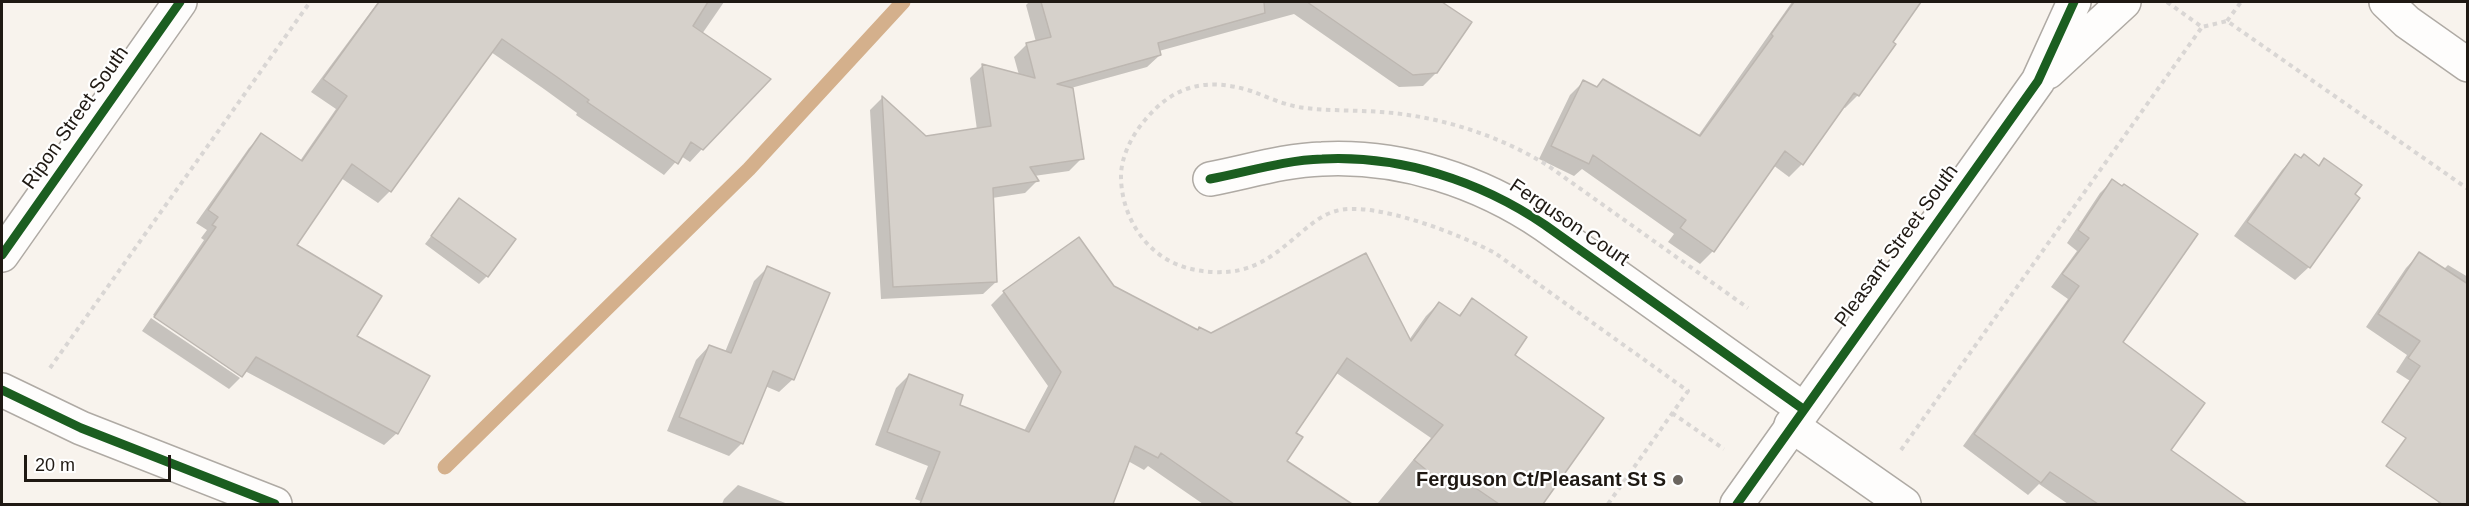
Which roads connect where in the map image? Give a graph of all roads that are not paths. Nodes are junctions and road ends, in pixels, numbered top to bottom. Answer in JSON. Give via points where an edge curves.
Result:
{"nodes":[{"id":1,"x":180,"y":2,"type":"edge"},
{"id":2,"x":2074,"y":2,"type":"edge"},
{"id":3,"x":2124,"y":2,"type":"edge"},
{"id":4,"x":2386,"y":6,"type":"edge"},
{"id":5,"x":2468,"y":64,"type":"edge"},
{"id":6,"x":2038,"y":81,"type":"junction"},
{"id":7,"x":1210,"y":179,"type":"dead end"},
{"id":8,"x":2,"y":255,"type":"edge"},
{"id":9,"x":14,"y":396,"type":"edge"},
{"id":10,"x":1797,"y":417,"type":"junction"},
{"id":11,"x":275,"y":504,"type":"edge"},
{"id":12,"x":1737,"y":504,"type":"edge"},
{"id":13,"x":1904,"y":504,"type":"edge"}],
"edges":[{"from":1,"to":8,"type":"street","name":"Ripon Street South"},
{"from":2,"to":6,"type":"street","name":"Pleasant Street South"},
{"from":3,"to":6,"type":"street","name":"Pleasant Street South"},
{"from":4,"to":5,"type":"street"},
{"from":6,"to":10,"type":"street","name":"Pleasant Street South"},
{"from":7,"to":10,"type":"street","name":"Ferguson Court","via":[[1298,161],[1339,158],[1415,168],[1474,185],[1545,225]]},
{"from":9,"to":11,"type":"street","via":[[81,428]]},
{"from":10,"to":12,"type":"street","name":"Pleasant Street South"},
{"from":10,"to":13,"type":"street","name":"Ferguson Court"}]}
